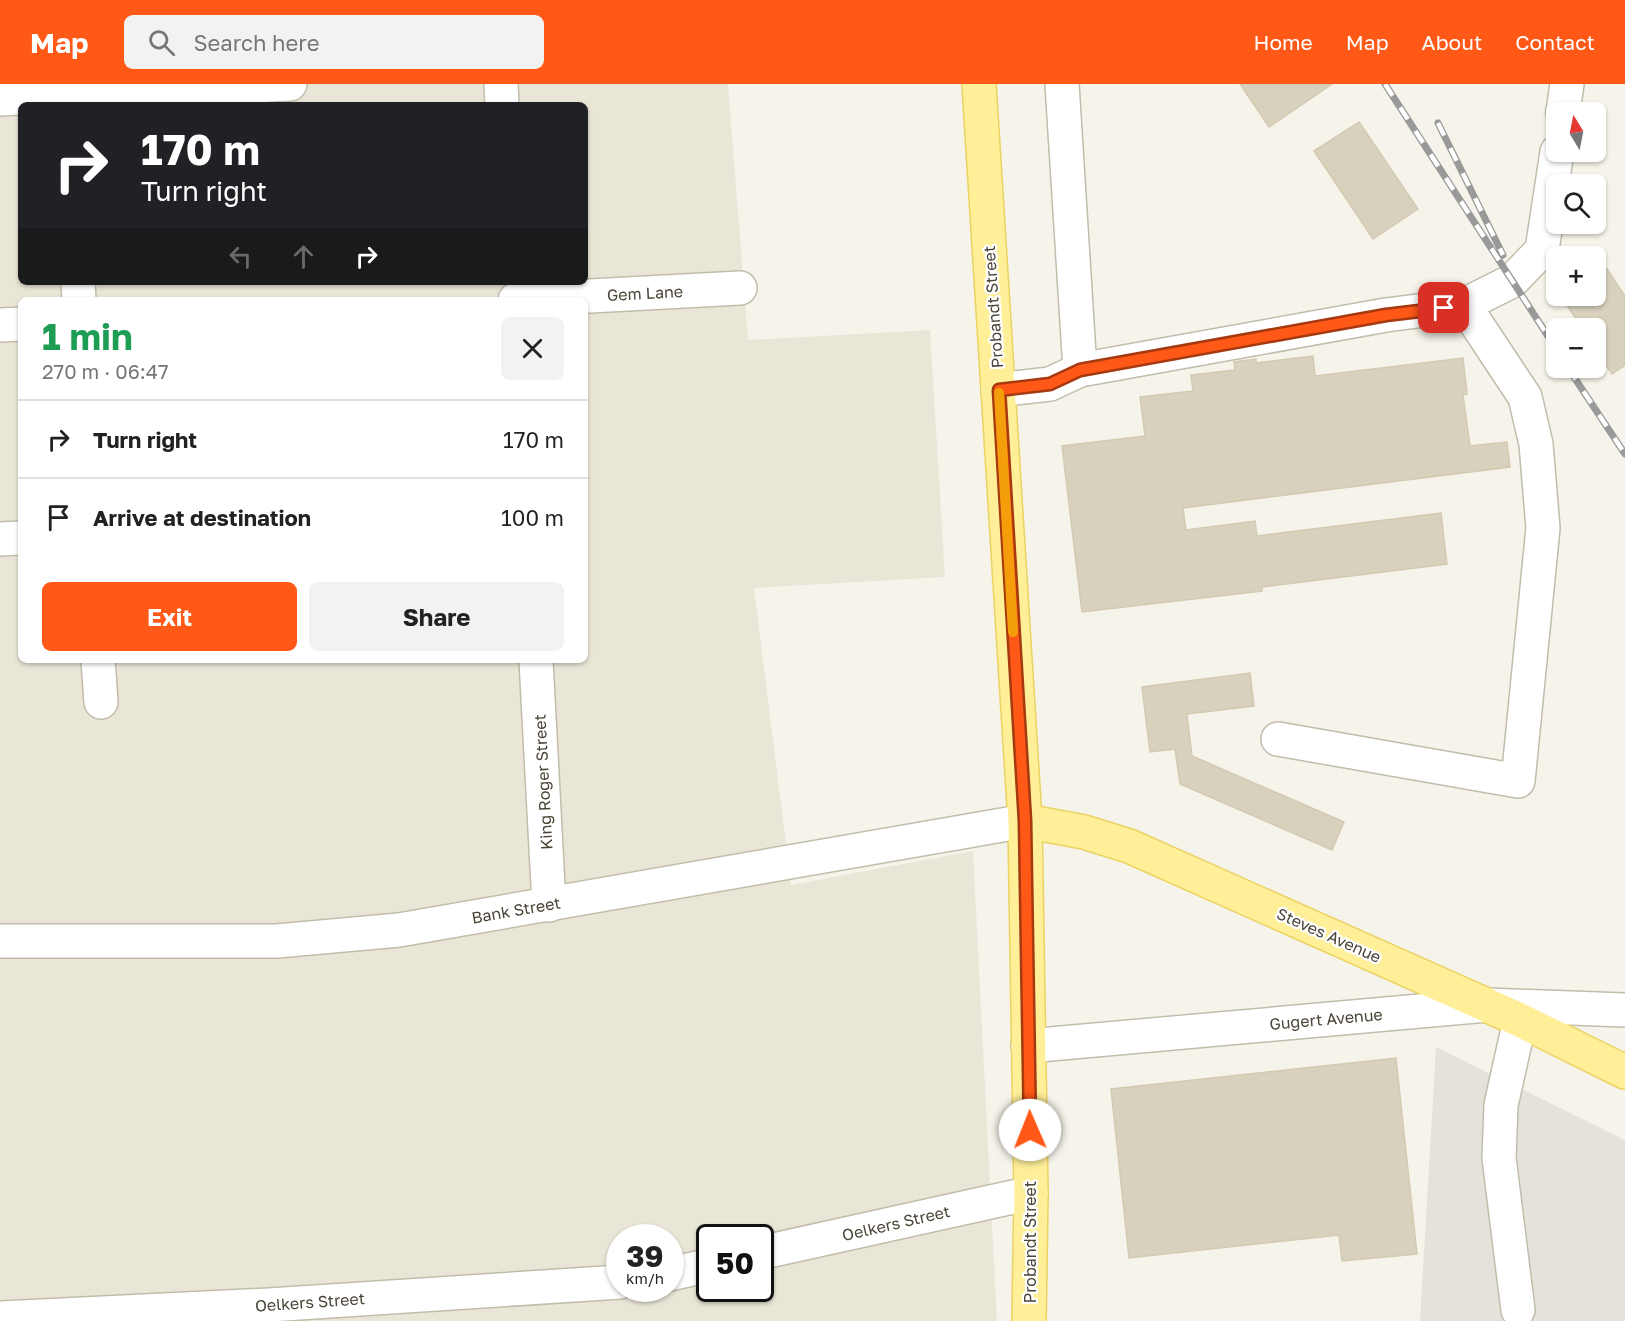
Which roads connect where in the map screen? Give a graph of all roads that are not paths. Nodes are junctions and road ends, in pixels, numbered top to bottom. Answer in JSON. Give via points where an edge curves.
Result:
{"nodes":[{"id":1,"x":290,"y":84,"type":"edge"},
{"id":2,"x":501,"y":84,"type":"edge"},
{"id":3,"x":979,"y":84,"type":"edge"},
{"id":4,"x":1062,"y":84,"type":"edge"},
{"id":5,"x":1567,"y":84,"type":"edge"},
{"id":6,"x":0,"y":99,"type":"edge"},
{"id":7,"x":67,"y":100,"type":"edge"},
{"id":8,"x":502,"y":102,"type":"edge"},
{"id":9,"x":1564,"y":102,"type":"edge"},
{"id":10,"x":1555,"y":162,"type":"edge"},
{"id":11,"x":740,"y":288,"type":"dead end"},
{"id":12,"x":572,"y":297,"type":"edge"},
{"id":13,"x":1464,"y":305,"type":"junction"},
{"id":14,"x":18,"y":324,"type":"edge"},
{"id":15,"x":0,"y":325,"type":"edge"},
{"id":16,"x":1080,"y":370,"type":"junction"},
{"id":17,"x":999,"y":390,"type":"junction"},
{"id":18,"x":18,"y":538,"type":"edge"},
{"id":19,"x":0,"y":539,"type":"edge"},
{"id":20,"x":98,"y":663,"type":"edge"},
{"id":21,"x":536,"y":663,"type":"edge"},
{"id":22,"x":101,"y":702,"type":"dead end"},
{"id":23,"x":1278,"y":739,"type":"dead end"},
{"id":24,"x":1025,"y":821,"type":"junction"},
{"id":25,"x":549,"y":905,"type":"junction"},
{"id":26,"x":0,"y":941,"type":"edge"},
{"id":27,"x":1487,"y":1005,"type":"junction"},
{"id":28,"x":1625,"y":1010,"type":"edge"},
{"id":29,"x":1520,"y":1020,"type":"junction"},
{"id":30,"x":1028,"y":1046,"type":"junction"},
{"id":31,"x":1625,"y":1072,"type":"edge"},
{"id":32,"x":1031,"y":1193,"type":"junction"},
{"id":33,"x":774,"y":1250,"type":"edge"},
{"id":34,"x":606,"y":1283,"type":"edge"},
{"id":35,"x":1518,"y":1310,"type":"dead end"},
{"id":36,"x":268,"y":1313,"type":"edge"},
{"id":37,"x":0,"y":1318,"type":"edge"},
{"id":38,"x":43,"y":1319,"type":"edge"},
{"id":39,"x":1029,"y":1321,"type":"edge"}],
"edges":[{"from":1,"to":7,"type":"street"},
{"from":2,"to":8,"type":"street"},
{"from":3,"to":17,"type":"main road","name":"Probandt Street"},
{"from":4,"to":16,"type":"street"},
{"from":5,"to":9,"type":"street"},
{"from":6,"to":7,"type":"street"},
{"from":10,"to":13,"type":"street","via":[[1542,250],[1512,281]]},
{"from":11,"to":12,"type":"street","name":"Gem Lane"},
{"from":13,"to":16,"type":"street","via":[[1386,315]]},
{"from":13,"to":23,"type":"street","via":[[1526,397],[1536,444],[1543,528],[1518,781]]},
{"from":14,"to":15,"type":"street"},
{"from":16,"to":17,"type":"street","via":[[1050,384]]},
{"from":17,"to":24,"type":"main road","name":"Probandt Street"},
{"from":18,"to":19,"type":"street"},
{"from":20,"to":22,"type":"street"},
{"from":21,"to":25,"type":"street","name":"King Roger Street"},
{"from":24,"to":25,"type":"street","name":"Bank Street"},
{"from":24,"to":27,"type":"main road","name":"Steves Avenue","via":[[1084,832],[1129,846]]},
{"from":24,"to":30,"type":"main road","name":"Probandt Street"},
{"from":25,"to":26,"type":"street","name":"Bank Street","via":[[399,930],[277,941]]},
{"from":27,"to":28,"type":"street","name":"Gugert Avenue"},
{"from":27,"to":29,"type":"main road","name":"Steves Avenue"},
{"from":27,"to":30,"type":"street","name":"Gugert Avenue"},
{"from":29,"to":31,"type":"main road","name":"Steves Avenue"},
{"from":29,"to":35,"type":"street","via":[[1501,1105],[1499,1158]]},
{"from":30,"to":32,"type":"main road","name":"Probandt Street"},
{"from":32,"to":33,"type":"street","name":"Oelkers Street"},
{"from":32,"to":39,"type":"main road","name":"Probandt Street"},
{"from":34,"to":36,"type":"street","name":"Oelkers Street"},
{"from":36,"to":38,"type":"street","name":"Oelkers Street"},
{"from":37,"to":38,"type":"street","name":"Oelkers Street"}]}
